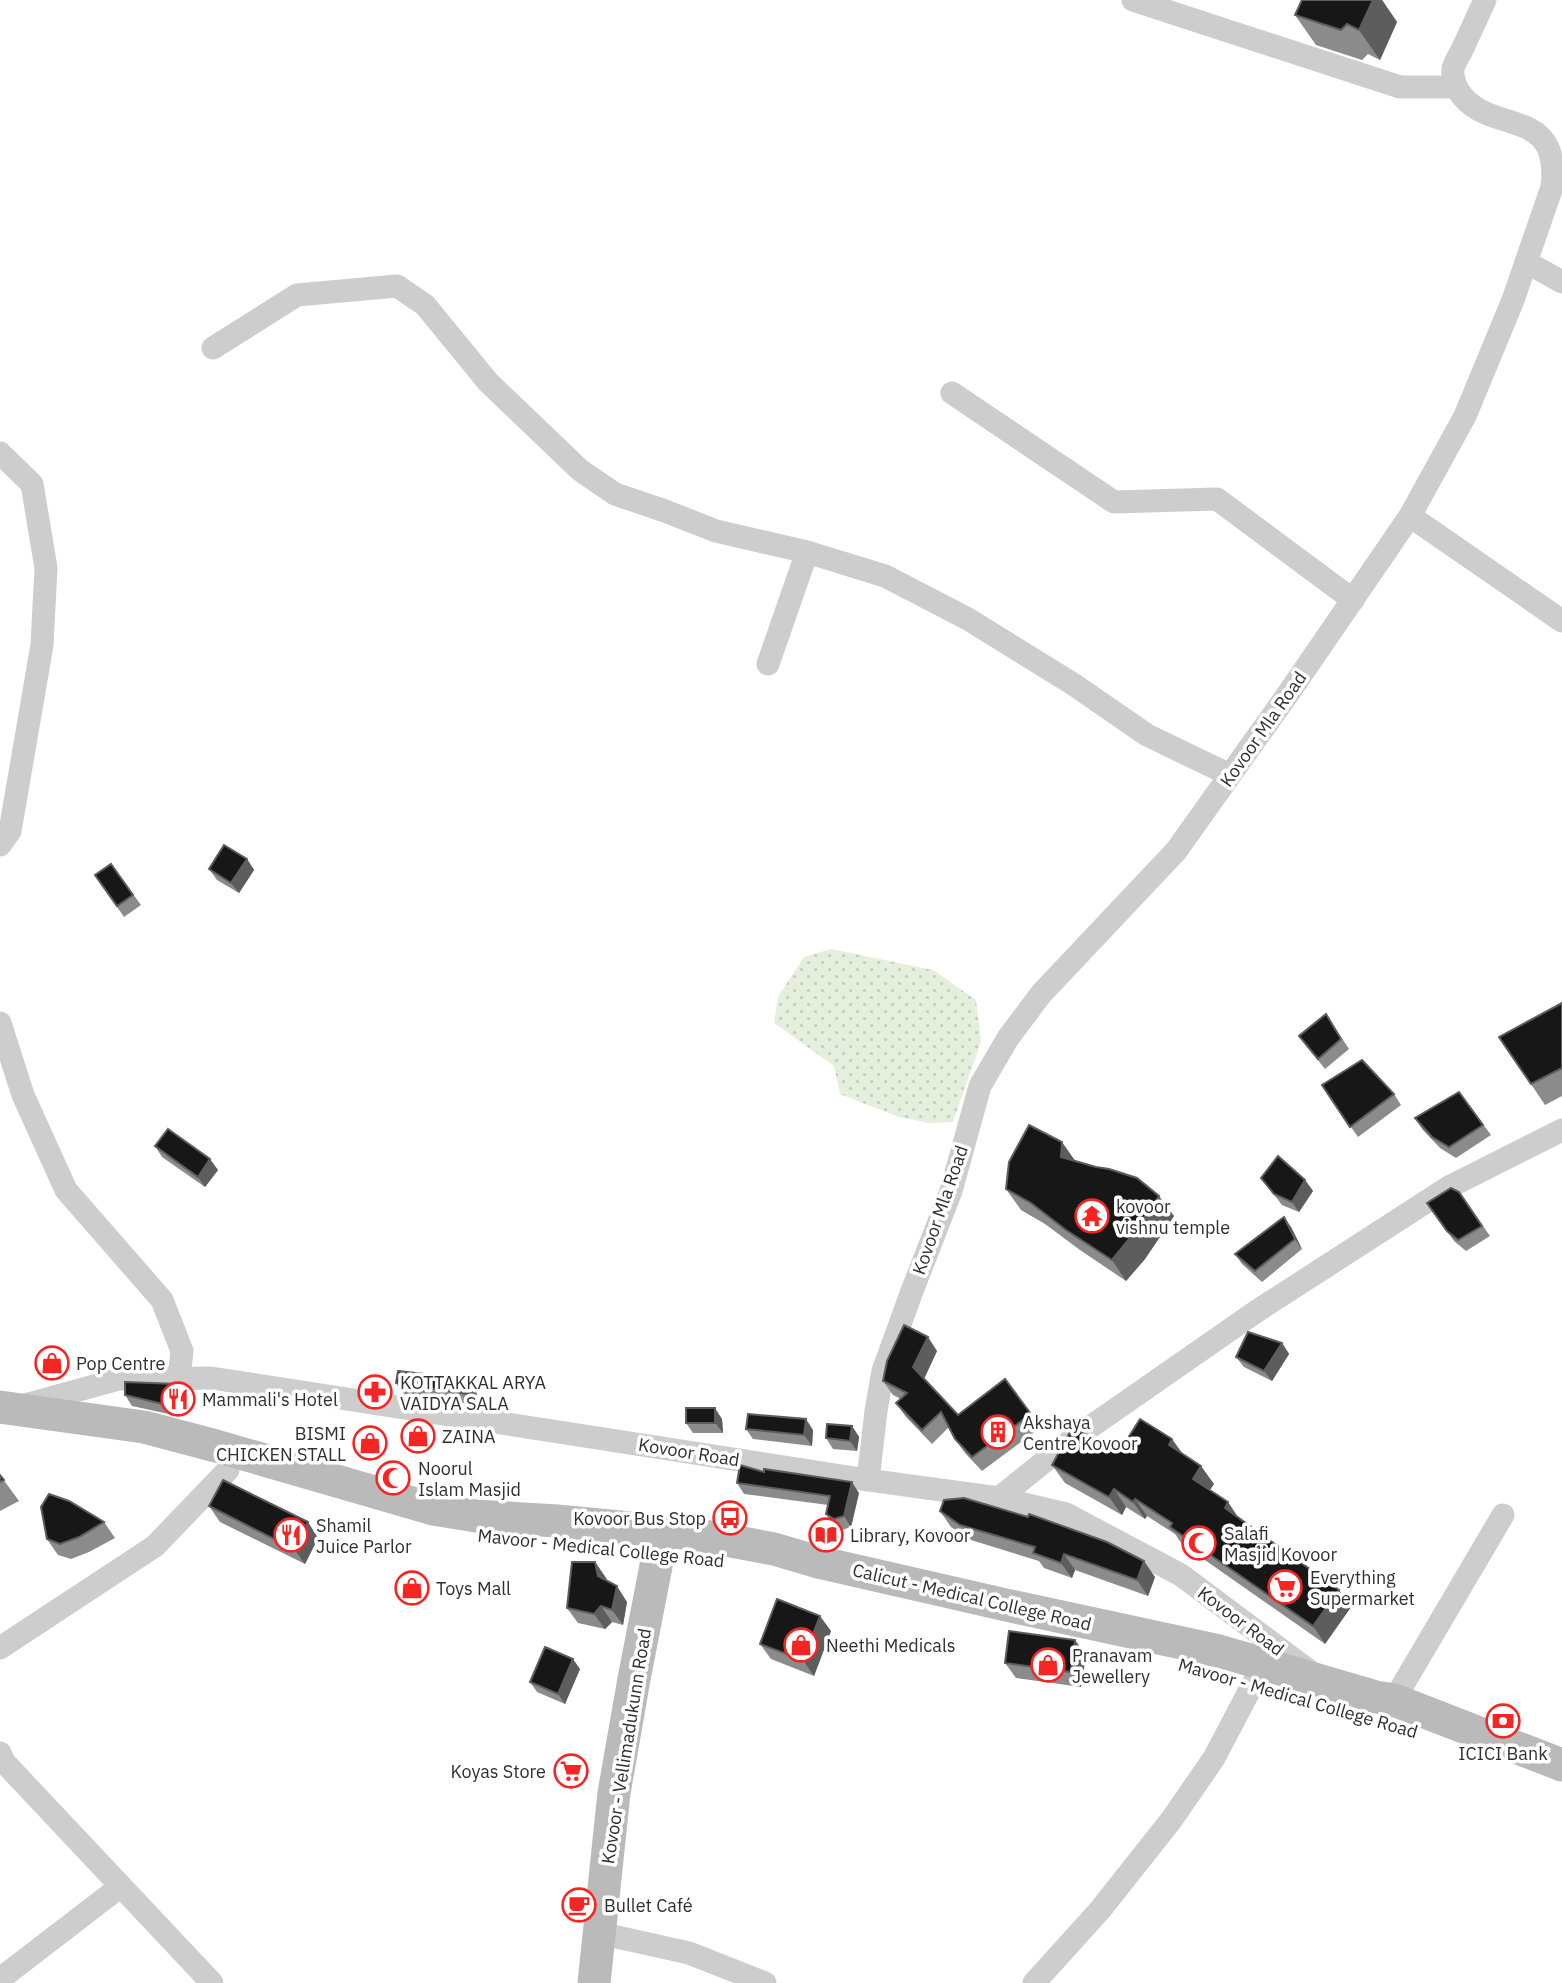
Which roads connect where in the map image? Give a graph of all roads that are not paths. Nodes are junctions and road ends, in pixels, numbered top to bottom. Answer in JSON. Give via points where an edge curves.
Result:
{"nodes":[{"id":1,"x":1133,"y":0,"type":"edge"},
{"id":2,"x":1485,"y":0,"type":"edge"},
{"id":3,"x":1457,"y":87,"type":"junction"},
{"id":4,"x":1526,"y":262,"type":"junction"},
{"id":5,"x":1562,"y":282,"type":"edge"},
{"id":6,"x":213,"y":348,"type":"dead end"},
{"id":7,"x":952,"y":393,"type":"dead end"},
{"id":8,"x":0,"y":453,"type":"edge"},
{"id":9,"x":1410,"y":516,"type":"junction"},
{"id":10,"x":807,"y":552,"type":"junction"},
{"id":11,"x":1353,"y":600,"type":"junction"},
{"id":12,"x":1561,"y":617,"type":"edge"},
{"id":13,"x":768,"y":664,"type":"dead end"},
{"id":14,"x":1230,"y":775,"type":"junction"},
{"id":15,"x":0,"y":845,"type":"edge"},
{"id":16,"x":0,"y":1023,"type":"edge"},
{"id":17,"x":1562,"y":1130,"type":"edge"},
{"id":18,"x":180,"y":1378,"type":"junction"},
{"id":19,"x":3,"y":1415,"type":"edge"},
{"id":20,"x":228,"y":1470,"type":"junction"},
{"id":21,"x":868,"y":1480,"type":"junction"},
{"id":22,"x":999,"y":1498,"type":"junction"},
{"id":23,"x":1503,"y":1515,"type":"dead end"},
{"id":24,"x":556,"y":1531,"type":"junction"},
{"id":25,"x":658,"y":1541,"type":"junction"},
{"id":26,"x":0,"y":1648,"type":"edge"},
{"id":27,"x":1254,"y":1682,"type":"junction"},
{"id":28,"x":1338,"y":1692,"type":"junction"},
{"id":29,"x":1394,"y":1700,"type":"junction"},
{"id":30,"x":0,"y":1753,"type":"edge"},
{"id":31,"x":1562,"y":1765,"type":"edge"},
{"id":32,"x":1562,"y":1786,"type":"edge"},
{"id":33,"x":121,"y":1886,"type":"junction"},
{"id":34,"x":599,"y":1933,"type":"junction"},
{"id":35,"x":0,"y":1979,"type":"edge"},
{"id":36,"x":212,"y":1983,"type":"edge"},
{"id":37,"x":594,"y":1983,"type":"edge"},
{"id":38,"x":765,"y":1983,"type":"edge"},
{"id":39,"x":1034,"y":1983,"type":"edge"}],
"edges":[{"from":1,"to":3,"type":"street","via":[[1400,87]]},
{"from":2,"to":3,"type":"street","via":[[1452,71]]},
{"from":3,"to":4,"type":"street","name":"Kovoor Mla Road","via":[[1477,108],[1535,130],[1554,153],[1552,187]]},
{"from":4,"to":5,"type":"street"},
{"from":4,"to":9,"type":"street","name":"Kovoor Mla Road","via":[[1465,416]]},
{"from":6,"to":10,"type":"street","via":[[297,295],[397,286],[425,305],[488,382],[571,462],[615,494],[716,531]]},
{"from":7,"to":11,"type":"street","via":[[1114,502],[1217,499]]},
{"from":8,"to":15,"type":"street","via":[[32,484],[46,568],[42,645],[10,831]]},
{"from":9,"to":11,"type":"street","name":"Kovoor Mla Road"},
{"from":9,"to":12,"type":"street"},
{"from":10,"to":13,"type":"street"},
{"from":10,"to":14,"type":"street","via":[[885,576],[968,619],[1147,734]]},
{"from":11,"to":14,"type":"street","name":"Kovoor Mla Road"},
{"from":14,"to":21,"type":"street","name":"Kovoor Mla Road","via":[[1176,852],[1041,994],[979,1086],[951,1191],[883,1371]]},
{"from":16,"to":18,"type":"street","via":[[23,1095],[66,1190],[162,1300],[182,1351]]},
{"from":17,"to":22,"type":"street","via":[[1449,1187],[1257,1311],[1070,1441]]},
{"from":18,"to":19,"type":"street","name":"Kovoor Road","via":[[119,1378]]},
{"from":18,"to":21,"type":"street","name":"Kovoor Road","via":[[211,1378]]},
{"from":19,"to":20,"type":"main road","name":"Mavoor - Medical College Road"},
{"from":19,"to":24,"type":"main road","via":[[144,1427],[433,1509]]},
{"from":20,"to":24,"type":"main road","name":"Mavoor - Medical College Road","via":[[429,1529],[474,1535]]},
{"from":20,"to":26,"type":"street","via":[[155,1546]]},
{"from":21,"to":22,"type":"street","name":"Kovoor Road"},
{"from":22,"to":28,"type":"street","name":"Kovoor Road","via":[[1066,1514],[1181,1575]]},
{"from":23,"to":29,"type":"street"},
{"from":24,"to":25,"type":"main road","name":"Mavoor - Medical College Road"},
{"from":25,"to":27,"type":"main road","name":"Mavoor - Medical College Road","via":[[692,1554]]},
{"from":25,"to":28,"type":"main road","name":"Calicut - Medical College Road","via":[[694,1534],[774,1549],[1219,1651]]},
{"from":25,"to":34,"type":"main road","name":"Kovoor - Vellimadukunn Road","via":[[614,1793]]},
{"from":27,"to":28,"type":"main road","name":"Mavoor - Medical College Road"},
{"from":27,"to":39,"type":"street","via":[[1214,1758],[1172,1819]]},
{"from":28,"to":29,"type":"main road","name":"Calicut - Medical College Road"},
{"from":28,"to":32,"type":"main road","name":"Mavoor - Medical College Road","via":[[1451,1744]]},
{"from":29,"to":31,"type":"main road","name":"Calicut - Medical College Road"},
{"from":30,"to":33,"type":"street"},
{"from":33,"to":35,"type":"street"},
{"from":33,"to":36,"type":"street"},
{"from":34,"to":37,"type":"main road","name":"Kovoor - Vellimadukunn Road"},
{"from":34,"to":38,"type":"street","via":[[689,1953]]}]}
